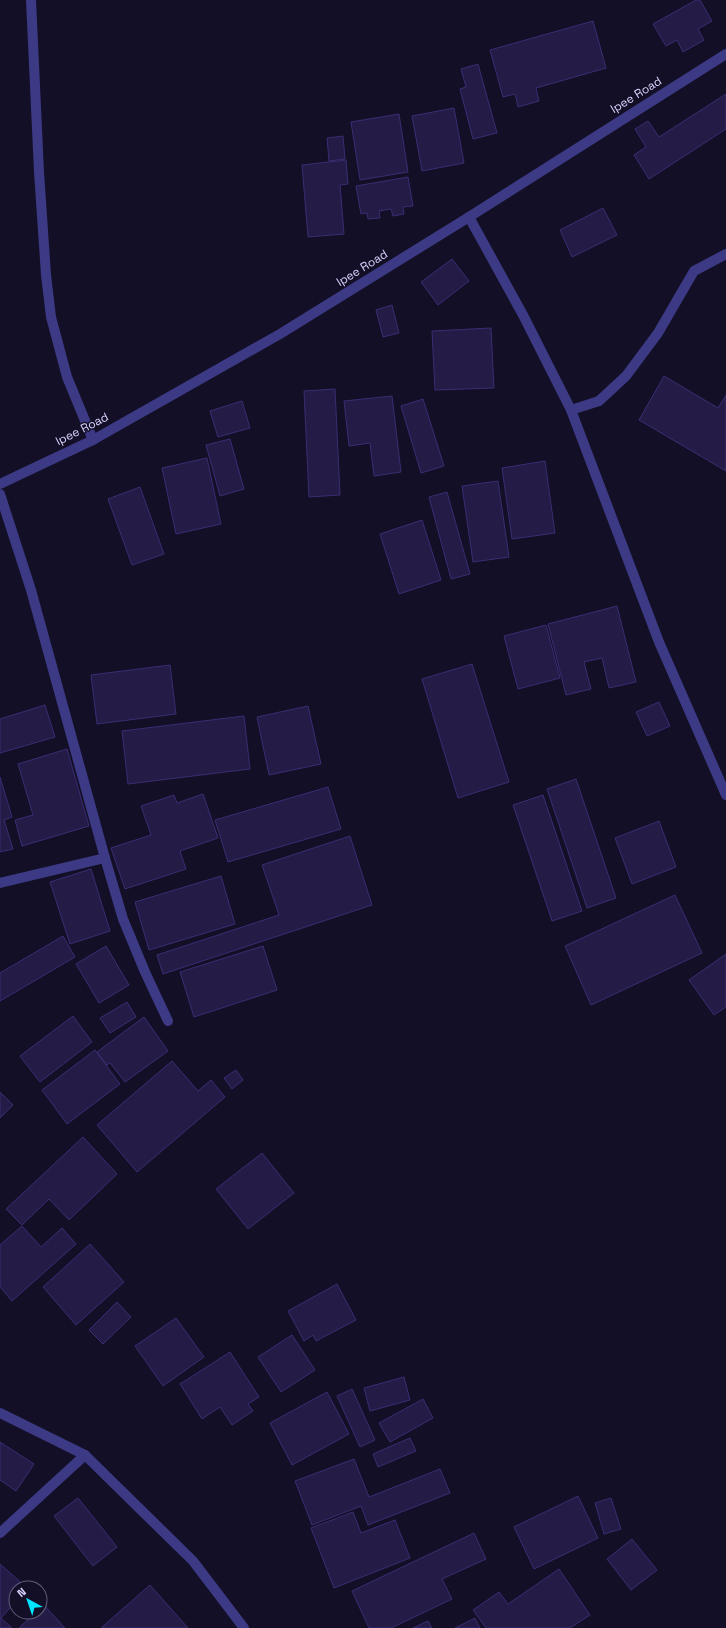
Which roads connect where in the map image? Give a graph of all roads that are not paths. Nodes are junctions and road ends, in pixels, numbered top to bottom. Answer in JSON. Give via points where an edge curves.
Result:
{"nodes":[{"id":1,"x":31,"y":0,"type":"edge"},
{"id":2,"x":726,"y":54,"type":"edge"},
{"id":3,"x":469,"y":217,"type":"junction"},
{"id":4,"x":726,"y":254,"type":"edge"},
{"id":5,"x":570,"y":410,"type":"junction"},
{"id":6,"x":93,"y":440,"type":"junction"},
{"id":7,"x":0,"y":484,"type":"edge"},
{"id":8,"x":0,"y":494,"type":"edge"},
{"id":9,"x":726,"y":795,"type":"edge"},
{"id":10,"x":105,"y":858,"type":"junction"},
{"id":11,"x":0,"y":883,"type":"edge"},
{"id":12,"x":168,"y":1021,"type":"dead end"},
{"id":13,"x":0,"y":1413,"type":"edge"},
{"id":14,"x":85,"y":1455,"type":"junction"},
{"id":15,"x":0,"y":1533,"type":"edge"},
{"id":16,"x":244,"y":1628,"type":"edge"}],
"edges":[{"from":1,"to":6,"type":"street","via":[[39,172],[51,317],[68,377]]},
{"from":2,"to":3,"type":"street","name":"Ipee Road"},
{"from":3,"to":5,"type":"street","via":[[523,315]]},
{"from":3,"to":6,"type":"street","name":"Ipee Road","via":[[280,334]]},
{"from":4,"to":5,"type":"street","via":[[694,271],[658,333],[626,376],[600,401]]},
{"from":5,"to":9,"type":"street","via":[[659,642]]},
{"from":6,"to":7,"type":"street","name":"Ipee Road"},
{"from":8,"to":10,"type":"street","via":[[31,590]]},
{"from":10,"to":11,"type":"street"},
{"from":10,"to":12,"type":"street","via":[[123,919]]},
{"from":13,"to":14,"type":"street"},
{"from":14,"to":15,"type":"street"},
{"from":14,"to":16,"type":"street","via":[[193,1561]]}]}
